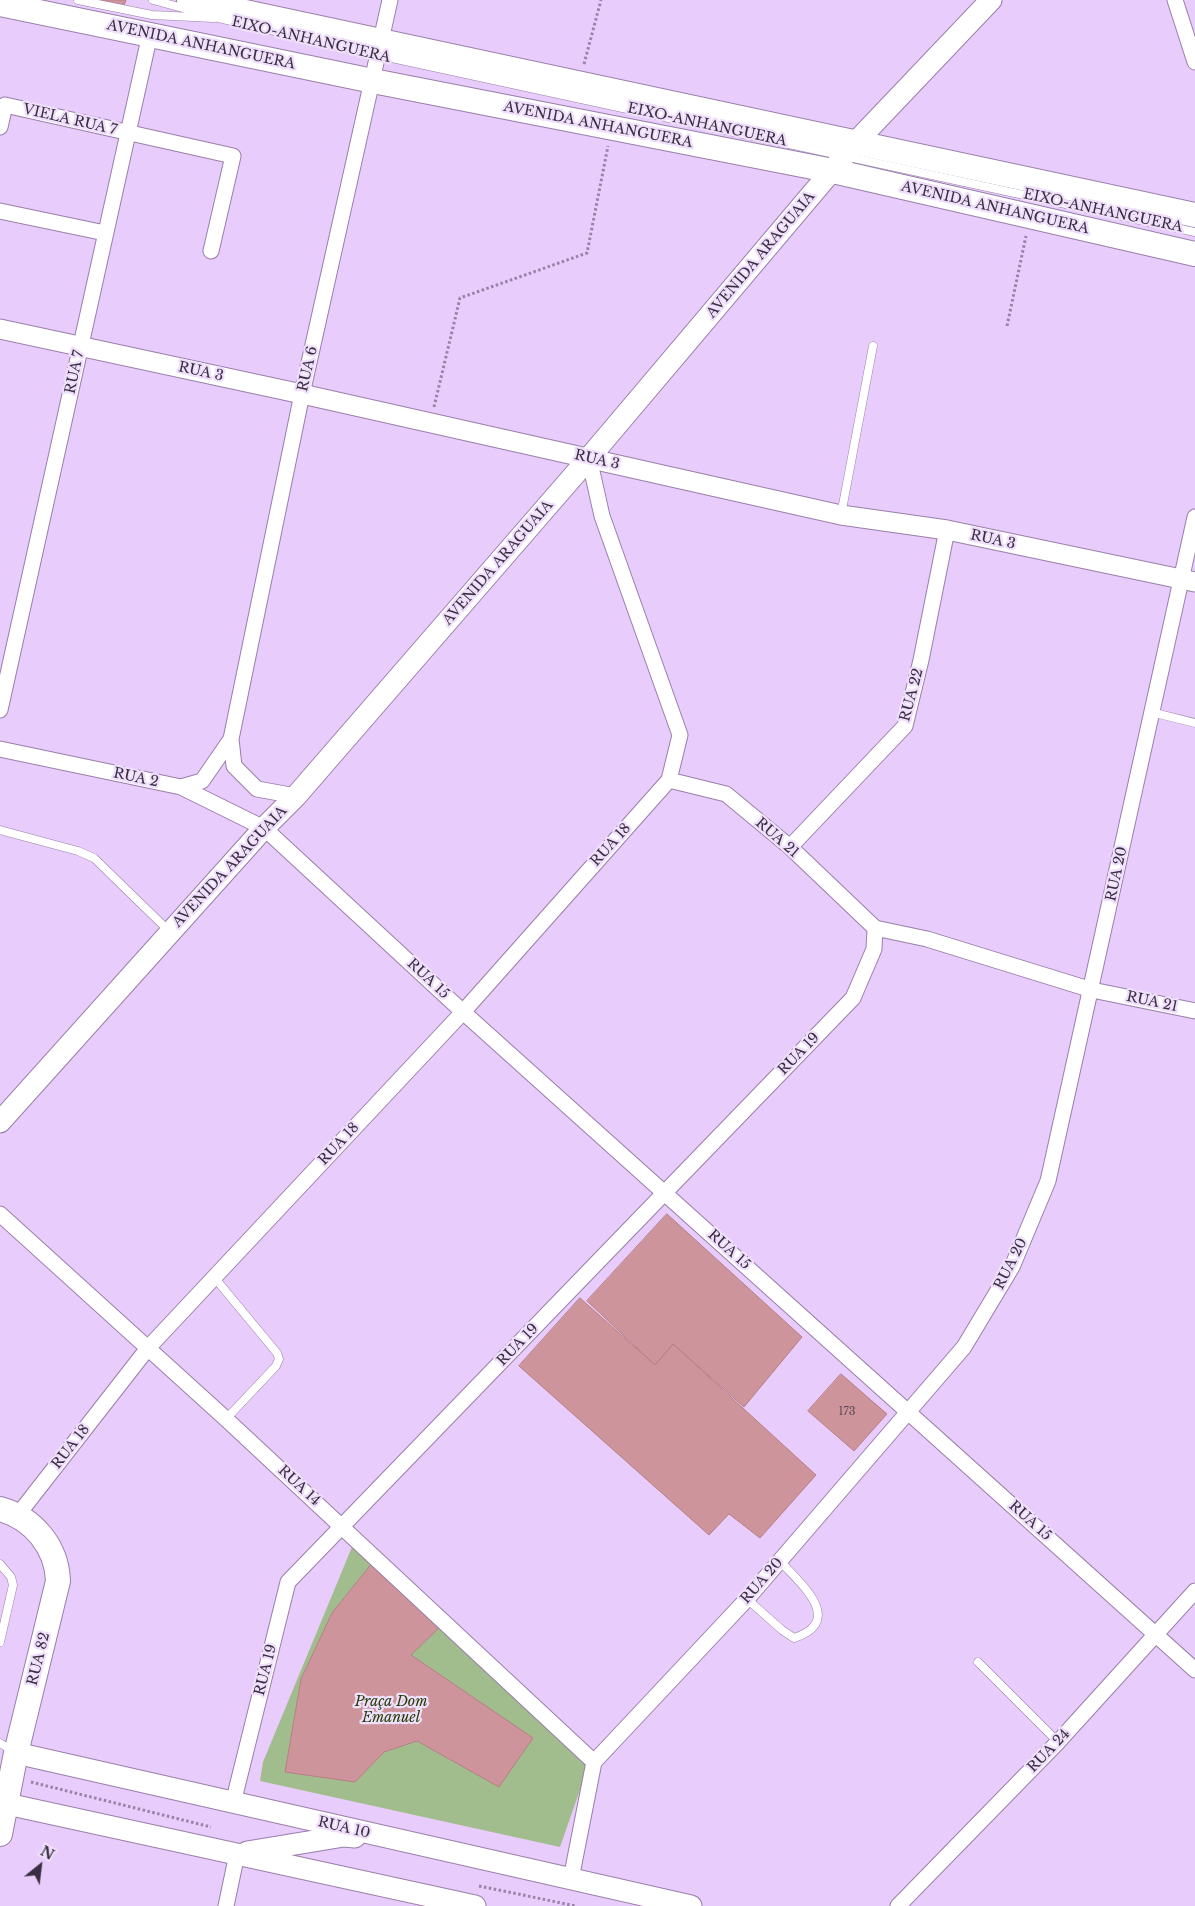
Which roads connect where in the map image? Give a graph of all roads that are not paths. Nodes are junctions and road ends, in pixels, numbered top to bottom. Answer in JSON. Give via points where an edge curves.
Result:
{"nodes":[{"id":1,"x":78,"y":0,"type":"edge"},
{"id":2,"x":153,"y":0,"type":"edge"},
{"id":3,"x":189,"y":0,"type":"edge"},
{"id":4,"x":390,"y":0,"type":"edge"},
{"id":5,"x":991,"y":0,"type":"edge"},
{"id":6,"x":1175,"y":0,"type":"edge"},
{"id":7,"x":0,"y":4,"type":"edge"},
{"id":8,"x":219,"y":18,"type":"junction"},
{"id":9,"x":150,"y":34,"type":"junction"},
{"id":10,"x":380,"y":49,"type":"junction"},
{"id":11,"x":1195,"y":62,"type":"edge"},
{"id":12,"x":373,"y":81,"type":"junction"},
{"id":13,"x":0,"y":127,"type":"edge"},
{"id":14,"x":127,"y":134,"type":"junction"},
{"id":15,"x":845,"y":156,"type":"junction"},
{"id":16,"x":0,"y":211,"type":"edge"},
{"id":17,"x":1195,"y":215,"type":"edge"},
{"id":18,"x":1195,"y":232,"type":"edge"},
{"id":19,"x":105,"y":233,"type":"junction"},
{"id":20,"x":211,"y":251,"type":"dead end"},
{"id":21,"x":1195,"y":254,"type":"edge"},
{"id":22,"x":0,"y":329,"type":"edge"},
{"id":23,"x":873,"y":346,"type":"dead end"},
{"id":24,"x":81,"y":347,"type":"junction"},
{"id":25,"x":302,"y":394,"type":"junction"},
{"id":26,"x":589,"y":458,"type":"junction"},
{"id":27,"x":841,"y":515,"type":"junction"},
{"id":28,"x":1195,"y":517,"type":"edge"},
{"id":29,"x":947,"y":530,"type":"junction"},
{"id":30,"x":1188,"y":581,"type":"edge"},
{"id":31,"x":5,"y":660,"type":"edge"},
{"id":32,"x":0,"y":710,"type":"edge"},
{"id":33,"x":1151,"y":712,"type":"junction"},
{"id":34,"x":1195,"y":723,"type":"edge"},
{"id":35,"x":231,"y":739,"type":"junction"},
{"id":36,"x":0,"y":749,"type":"edge"},
{"id":37,"x":669,"y":780,"type":"junction"},
{"id":38,"x":181,"y":787,"type":"junction"},
{"id":39,"x":296,"y":796,"type":"junction"},
{"id":40,"x":264,"y":828,"type":"junction"},
{"id":41,"x":0,"y":830,"type":"edge"},
{"id":42,"x":790,"y":847,"type":"junction"},
{"id":43,"x":875,"y":928,"type":"junction"},
{"id":44,"x":170,"y":932,"type":"junction"},
{"id":45,"x":1092,"y":990,"type":"junction"},
{"id":46,"x":1195,"y":1011,"type":"edge"},
{"id":47,"x":463,"y":1012,"type":"junction"},
{"id":48,"x":0,"y":1122,"type":"edge"},
{"id":49,"x":665,"y":1194,"type":"junction"},
{"id":50,"x":0,"y":1214,"type":"edge"},
{"id":51,"x":214,"y":1277,"type":"junction"},
{"id":52,"x":148,"y":1348,"type":"junction"},
{"id":53,"x":910,"y":1412,"type":"junction"},
{"id":54,"x":226,"y":1419,"type":"junction"},
{"id":55,"x":9,"y":1512,"type":"edge"},
{"id":56,"x":342,"y":1526,"type":"junction"},
{"id":57,"x":780,"y":1561,"type":"junction"},
{"id":58,"x":0,"y":1564,"type":"edge"},
{"id":59,"x":1195,"y":1591,"type":"edge"},
{"id":60,"x":748,"y":1599,"type":"junction"},
{"id":61,"x":1156,"y":1636,"type":"junction"},
{"id":62,"x":0,"y":1642,"type":"edge"},
{"id":63,"x":978,"y":1662,"type":"dead end"},
{"id":64,"x":1195,"y":1670,"type":"edge"},
{"id":65,"x":1058,"y":1742,"type":"junction"},
{"id":66,"x":8,"y":1748,"type":"edge"},
{"id":67,"x":594,"y":1762,"type":"junction"},
{"id":68,"x":233,"y":1803,"type":"junction"},
{"id":69,"x":3,"y":1805,"type":"edge"},
{"id":70,"x":0,"y":1834,"type":"edge"},
{"id":71,"x":387,"y":1837,"type":"junction"},
{"id":72,"x":237,"y":1854,"type":"junction"},
{"id":73,"x":571,"y":1879,"type":"junction"},
{"id":74,"x":470,"y":1905,"type":"edge"},
{"id":75,"x":680,"y":1905,"type":"edge"},
{"id":76,"x":226,"y":1906,"type":"edge"},
{"id":77,"x":898,"y":1906,"type":"edge"}],
"edges":[{"from":1,"to":8,"type":"lane","name":"EIXO-ANHANGUERA","via":[[152,15]]},
{"from":2,"to":8,"type":"lane","name":"EIXO-ANHANGUERA"},
{"from":3,"to":10,"type":"main road","name":"AVENIDA ANHANGUERA"},
{"from":4,"to":10,"type":"street","name":"RUA 6"},
{"from":5,"to":15,"type":"main road","name":"AVENIDA ARAGUAIA"},
{"from":6,"to":11,"type":"street"},
{"from":7,"to":9,"type":"main road","name":"AVENIDA ANHANGUERA"},
{"from":8,"to":10,"type":"lane","name":"EIXO-ANHANGUERA"},
{"from":9,"to":12,"type":"main road","name":"AVENIDA ANHANGUERA"},
{"from":9,"to":14,"type":"street","name":"RUA 7"},
{"from":10,"to":12,"type":"street","name":"RUA 6"},
{"from":10,"to":15,"type":"lane","name":"EIXO-ANHANGUERA"},
{"from":10,"to":15,"type":"main road","name":"AVENIDA ANHANGUERA","via":[[579,84]]},
{"from":12,"to":15,"type":"main road","name":"AVENIDA ANHANGUERA","via":[[612,128]]},
{"from":12,"to":25,"type":"street","name":"RUA 6"},
{"from":13,"to":14,"type":"street","name":"VIELA RUA 7","via":[[5,105]]},
{"from":14,"to":19,"type":"street","name":"RUA 7"},
{"from":14,"to":20,"type":"street","via":[[233,156]]},
{"from":15,"to":17,"type":"main road","name":"AVENIDA ANHANGUERA"},
{"from":15,"to":18,"type":"lane","name":"EIXO-ANHANGUERA"},
{"from":15,"to":21,"type":"main road","name":"AVENIDA ANHANGUERA","via":[[1030,216]]},
{"from":15,"to":26,"type":"main road","name":"AVENIDA ARAGUAIA"},
{"from":16,"to":19,"type":"street"},
{"from":19,"to":24,"type":"street","name":"RUA 7"},
{"from":22,"to":24,"type":"street","name":"RUA 3"},
{"from":23,"to":27,"type":"lane"},
{"from":24,"to":25,"type":"street","name":"RUA 3"},
{"from":24,"to":31,"type":"street","name":"RUA 7"},
{"from":25,"to":26,"type":"street","name":"RUA 3"},
{"from":25,"to":35,"type":"street","name":"RUA 6"},
{"from":26,"to":27,"type":"street","name":"RUA 3"},
{"from":26,"to":37,"type":"street","via":[[602,516],[680,735]]},
{"from":26,"to":39,"type":"main road","name":"AVENIDA ARAGUAIA"},
{"from":27,"to":29,"type":"street","name":"RUA 3"},
{"from":28,"to":30,"type":"street","name":"RUA 20"},
{"from":29,"to":30,"type":"street","name":"RUA 3"},
{"from":29,"to":42,"type":"street","name":"RUA 22","via":[[905,726]]},
{"from":30,"to":33,"type":"street","name":"RUA 20"},
{"from":31,"to":32,"type":"street","name":"RUA 7"},
{"from":33,"to":34,"type":"lane"},
{"from":33,"to":45,"type":"street","name":"RUA 20"},
{"from":35,"to":38,"type":"street","name":"RUA 6","via":[[202,781]]},
{"from":35,"to":39,"type":"street","name":"RUA 6","via":[[234,766],[257,789]]},
{"from":36,"to":38,"type":"street","name":"RUA 2"},
{"from":37,"to":42,"type":"street","name":"RUA 21","via":[[726,794]]},
{"from":37,"to":47,"type":"street","name":"RUA 18"},
{"from":38,"to":40,"type":"street","name":"RUA 2"},
{"from":39,"to":40,"type":"main road","name":"AVENIDA ARAGUAIA"},
{"from":40,"to":44,"type":"main road","name":"AVENIDA ARAGUAIA"},
{"from":40,"to":47,"type":"street","name":"RUA 15"},
{"from":41,"to":44,"type":"lane","via":[[94,858]]},
{"from":42,"to":43,"type":"street","name":"RUA 21"},
{"from":43,"to":45,"type":"street","name":"RUA 21","via":[[927,939]]},
{"from":43,"to":49,"type":"street","name":"RUA 19","via":[[874,949],[853,998]]},
{"from":44,"to":48,"type":"main road","name":"AVENIDA ARAGUAIA"},
{"from":45,"to":46,"type":"street","name":"RUA 21"},
{"from":45,"to":53,"type":"street","name":"RUA 20","via":[[1048,1181],[1012,1267],[964,1347]]},
{"from":47,"to":49,"type":"street","name":"RUA 15"},
{"from":47,"to":51,"type":"street","name":"RUA 18"},
{"from":49,"to":53,"type":"street","name":"RUA 15"},
{"from":49,"to":56,"type":"street","name":"RUA 19"},
{"from":50,"to":52,"type":"street","name":"RUA 14"},
{"from":51,"to":52,"type":"street","name":"RUA 18"},
{"from":51,"to":54,"type":"lane","via":[[279,1359]]},
{"from":52,"to":54,"type":"street","name":"RUA 14"},
{"from":52,"to":55,"type":"street","name":"RUA 18"},
{"from":53,"to":57,"type":"street","name":"RUA 20"},
{"from":53,"to":61,"type":"street","name":"RUA 15"},
{"from":54,"to":56,"type":"street","name":"RUA 14"},
{"from":55,"to":66,"type":"main road","name":"RUA 82","via":[[31,1525],[48,1545],[57,1566],[58,1581]]},
{"from":56,"to":67,"type":"street","name":"RUA 14"},
{"from":56,"to":68,"type":"street","name":"RUA 19","via":[[288,1582]]},
{"from":57,"to":60,"type":"street","name":"RUA 20"},
{"from":57,"to":60,"type":"lane","via":[[813,1597],[819,1609],[809,1633],[794,1638]]},
{"from":58,"to":62,"type":"lane","via":[[11,1577],[13,1585]]},
{"from":59,"to":61,"type":"street","name":"RUA 24"},
{"from":60,"to":67,"type":"street","name":"RUA 20"},
{"from":61,"to":64,"type":"street","name":"RUA 15"},
{"from":61,"to":65,"type":"street","name":"RUA 24"},
{"from":63,"to":65,"type":"lane"},
{"from":65,"to":77,"type":"street","name":"RUA 24"},
{"from":66,"to":68,"type":"main road","name":"RUA 10"},
{"from":66,"to":69,"type":"main road","name":"RUA 82"},
{"from":67,"to":73,"type":"street"},
{"from":68,"to":71,"type":"main road","name":"RUA 10"},
{"from":69,"to":70,"type":"main road","name":"RUA 82"},
{"from":69,"to":72,"type":"main road"},
{"from":71,"to":72,"type":"main road","via":[[344,1836]]},
{"from":71,"to":73,"type":"main road","name":"RUA 10"},
{"from":72,"to":74,"type":"main road"},
{"from":72,"to":76,"type":"street"},
{"from":73,"to":75,"type":"main road","name":"RUA 10"}]}
